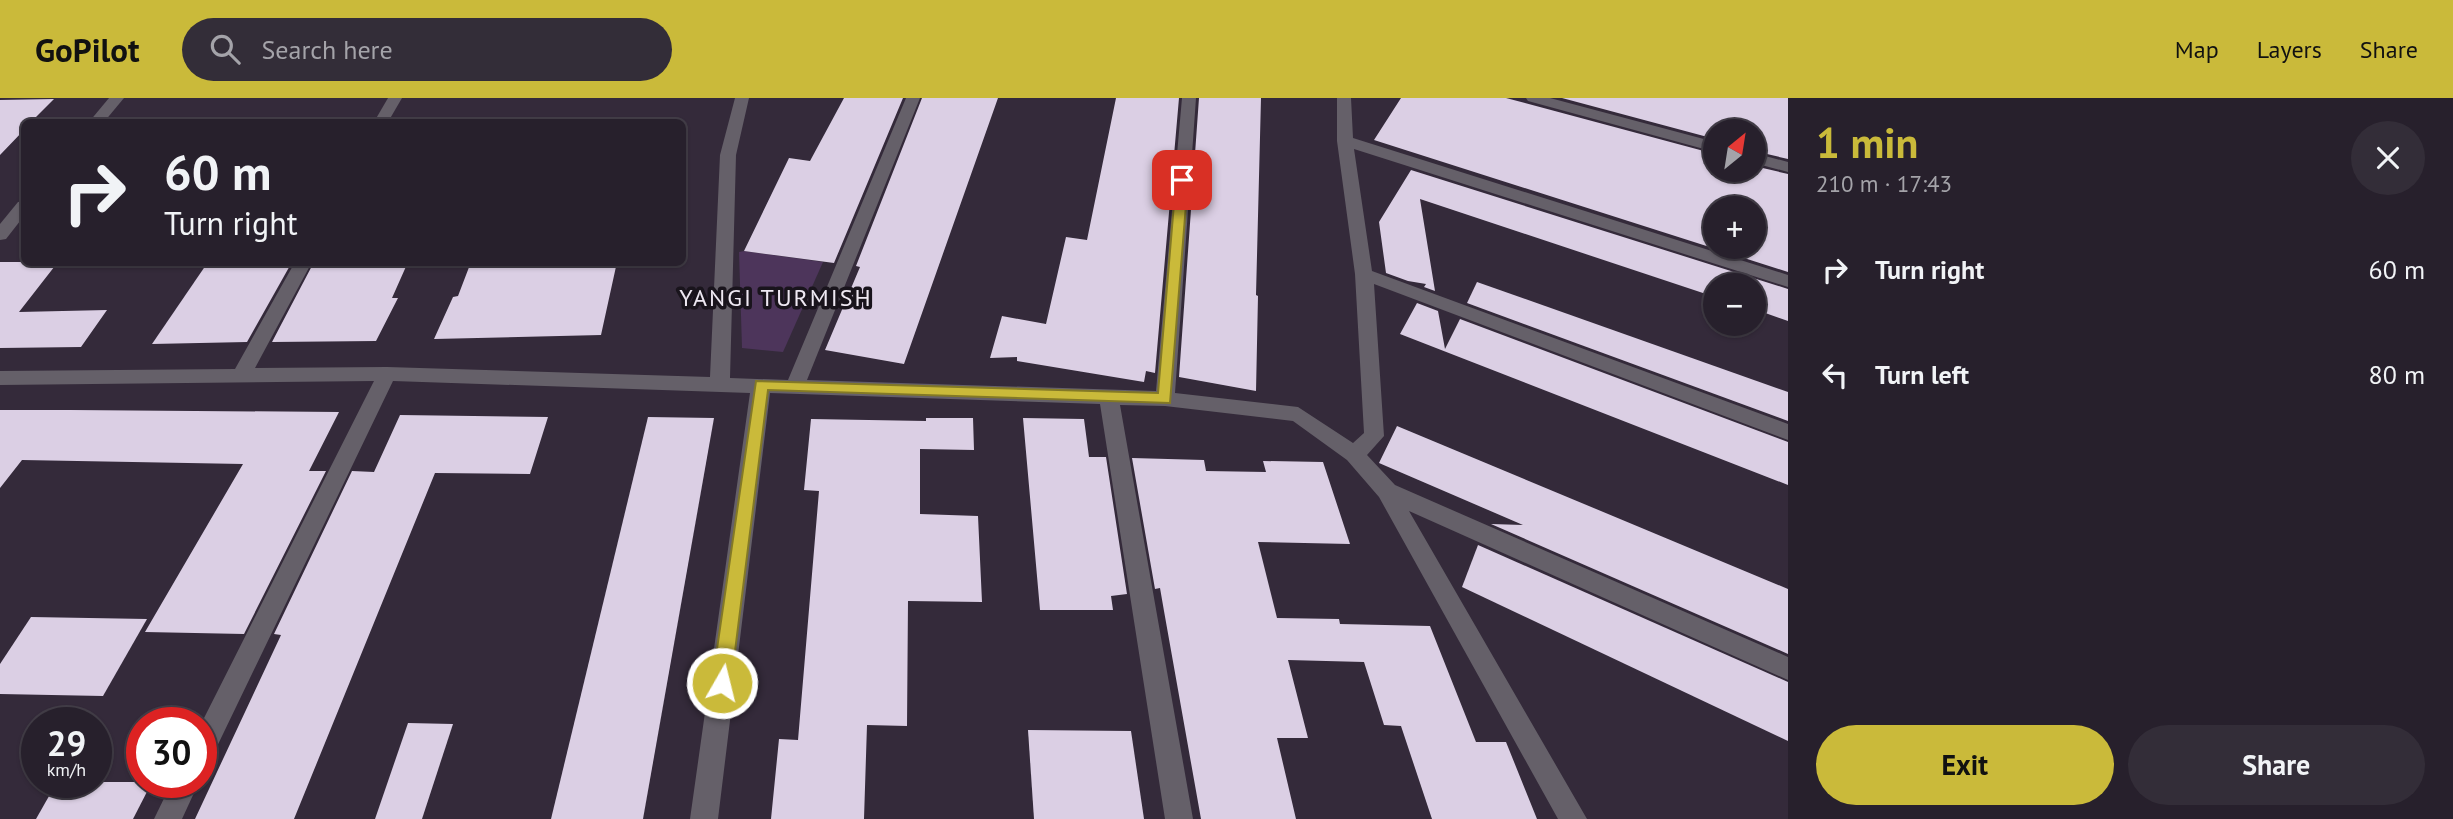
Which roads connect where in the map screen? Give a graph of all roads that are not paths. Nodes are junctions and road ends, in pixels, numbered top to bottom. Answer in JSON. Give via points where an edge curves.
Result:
{"nodes":[{"id":1,"x":117,"y":98,"type":"edge"},
{"id":2,"x":395,"y":98,"type":"edge"},
{"id":3,"x":742,"y":98,"type":"edge"},
{"id":4,"x":914,"y":98,"type":"edge"},
{"id":5,"x":1189,"y":98,"type":"edge"},
{"id":6,"x":1344,"y":98,"type":"edge"},
{"id":7,"x":1533,"y":98,"type":"edge"},
{"id":8,"x":99,"y":119,"type":"edge"},
{"id":9,"x":383,"y":119,"type":"edge"},
{"id":10,"x":1345,"y":141,"type":"junction"},
{"id":11,"x":1703,"y":144,"type":"edge"},
{"id":12,"x":1766,"y":161,"type":"edge"},
{"id":13,"x":1788,"y":167,"type":"edge"},
{"id":14,"x":21,"y":210,"type":"edge"},
{"id":15,"x":0,"y":235,"type":"edge"},
{"id":16,"x":302,"y":266,"type":"edge"},
{"id":17,"x":1364,"y":274,"type":"junction"},
{"id":18,"x":1788,"y":281,"type":"edge"},
{"id":19,"x":242,"y":374,"type":"junction"},
{"id":20,"x":387,"y":374,"type":"junction"},
{"id":21,"x":0,"y":379,"type":"edge"},
{"id":22,"x":720,"y":383,"type":"junction"},
{"id":23,"x":761,"y":385,"type":"junction"},
{"id":24,"x":795,"y":386,"type":"junction"},
{"id":25,"x":1109,"y":396,"type":"junction"},
{"id":26,"x":1165,"y":399,"type":"junction"},
{"id":27,"x":1788,"y":432,"type":"edge"},
{"id":28,"x":1354,"y":454,"type":"junction"},
{"id":29,"x":1387,"y":491,"type":"junction"},
{"id":30,"x":1788,"y":669,"type":"edge"},
{"id":31,"x":217,"y":719,"type":"edge"},
{"id":32,"x":179,"y":798,"type":"edge"},
{"id":33,"x":168,"y":819,"type":"edge"},
{"id":34,"x":704,"y":819,"type":"edge"},
{"id":35,"x":1179,"y":819,"type":"edge"},
{"id":36,"x":1573,"y":819,"type":"edge"}],
"edges":[{"from":1,"to":8,"type":"street"},
{"from":2,"to":9,"type":"street"},
{"from":3,"to":22,"type":"street","via":[[727,155]]},
{"from":4,"to":24,"type":"street"},
{"from":5,"to":26,"type":"street"},
{"from":6,"to":10,"type":"street"},
{"from":7,"to":11,"type":"street"},
{"from":10,"to":17,"type":"street"},
{"from":10,"to":18,"type":"street"},
{"from":12,"to":13,"type":"street"},
{"from":14,"to":15,"type":"street"},
{"from":16,"to":19,"type":"street"},
{"from":17,"to":27,"type":"street"},
{"from":17,"to":28,"type":"street","via":[[1374,436]]},
{"from":19,"to":20,"type":"street"},
{"from":19,"to":21,"type":"street"},
{"from":20,"to":22,"type":"street"},
{"from":20,"to":31,"type":"street"},
{"from":22,"to":23,"type":"street"},
{"from":23,"to":24,"type":"street"},
{"from":23,"to":34,"type":"street"},
{"from":24,"to":25,"type":"street"},
{"from":25,"to":26,"type":"street"},
{"from":25,"to":35,"type":"street"},
{"from":26,"to":28,"type":"street","via":[[1298,414]]},
{"from":28,"to":29,"type":"street"},
{"from":29,"to":30,"type":"street"},
{"from":29,"to":36,"type":"street"},
{"from":32,"to":33,"type":"street"}]}
